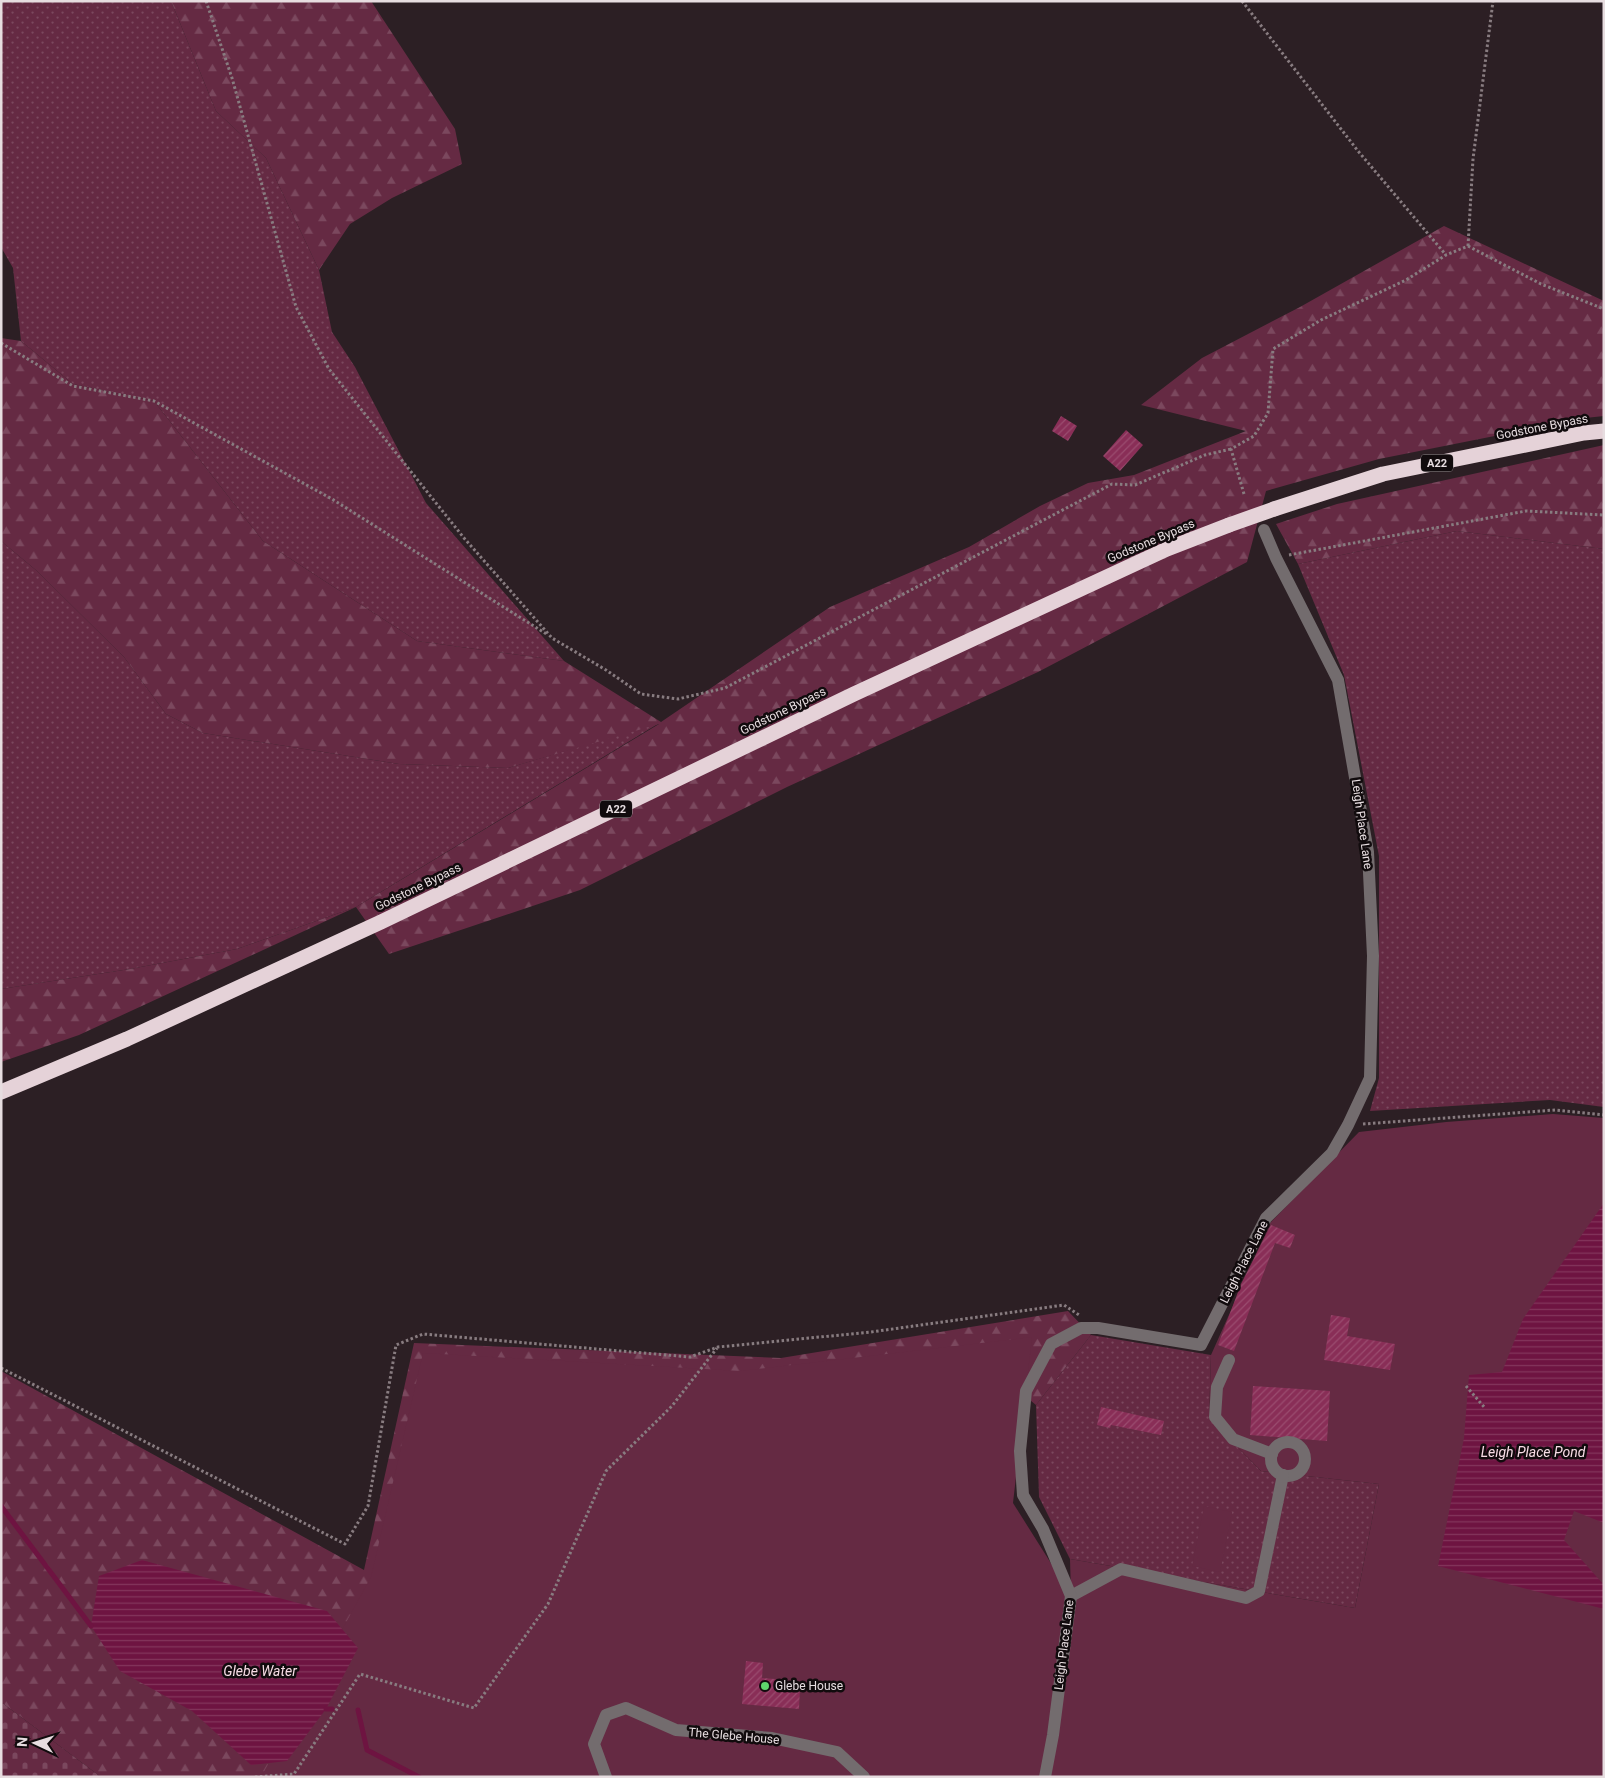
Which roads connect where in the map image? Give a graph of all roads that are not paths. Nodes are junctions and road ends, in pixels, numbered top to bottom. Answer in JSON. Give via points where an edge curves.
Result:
{"nodes":[{"id":1,"x":1604,"y":431,"type":"edge"},
{"id":2,"x":1264,"y":530,"type":"dead end"},
{"id":3,"x":1,"y":1092,"type":"edge"},
{"id":4,"x":1229,"y":1360,"type":"dead end"},
{"id":5,"x":1272,"y":1454,"type":"junction"},
{"id":6,"x":1283,"y":1475,"type":"junction"},
{"id":7,"x":1071,"y":1596,"type":"junction"},
{"id":8,"x":606,"y":1777,"type":"edge"},
{"id":9,"x":864,"y":1777,"type":"edge"},
{"id":10,"x":1045,"y":1777,"type":"edge"}],
"edges":[{"from":1,"to":3,"type":"highway","name":"Godstone Bypass","number":"A22","bridge":true,"via":[[1383,474],[1229,524],[1167,548],[854,694],[381,922],[127,1039]]},
{"from":2,"to":7,"type":"lane","name":"Leigh Place Lane","via":[[1338,680],[1368,852],[1373,956],[1370,1078],[1332,1153],[1266,1218],[1202,1345],[1098,1328],[1081,1328],[1050,1344],[1026,1391],[1020,1451],[1023,1495],[1043,1529]]},
{"from":4,"to":5,"type":"lane","via":[[1217,1387],[1215,1417],[1233,1439]]},
{"from":5,"to":6,"type":"lane","via":[[1274,1468]]},
{"from":5,"to":6,"type":"lane","via":[[1279,1444],[1289,1442],[1304,1453],[1301,1469],[1294,1474]]},
{"from":6,"to":7,"type":"lane","via":[[1260,1591],[1246,1598],[1121,1569]]},
{"from":7,"to":10,"type":"lane","name":"Leigh Place Lane"},
{"from":8,"to":9,"type":"lane","name":"The Glebe House","via":[[594,1744],[606,1715],[626,1708],[676,1730],[772,1738],[837,1752]]}]}
